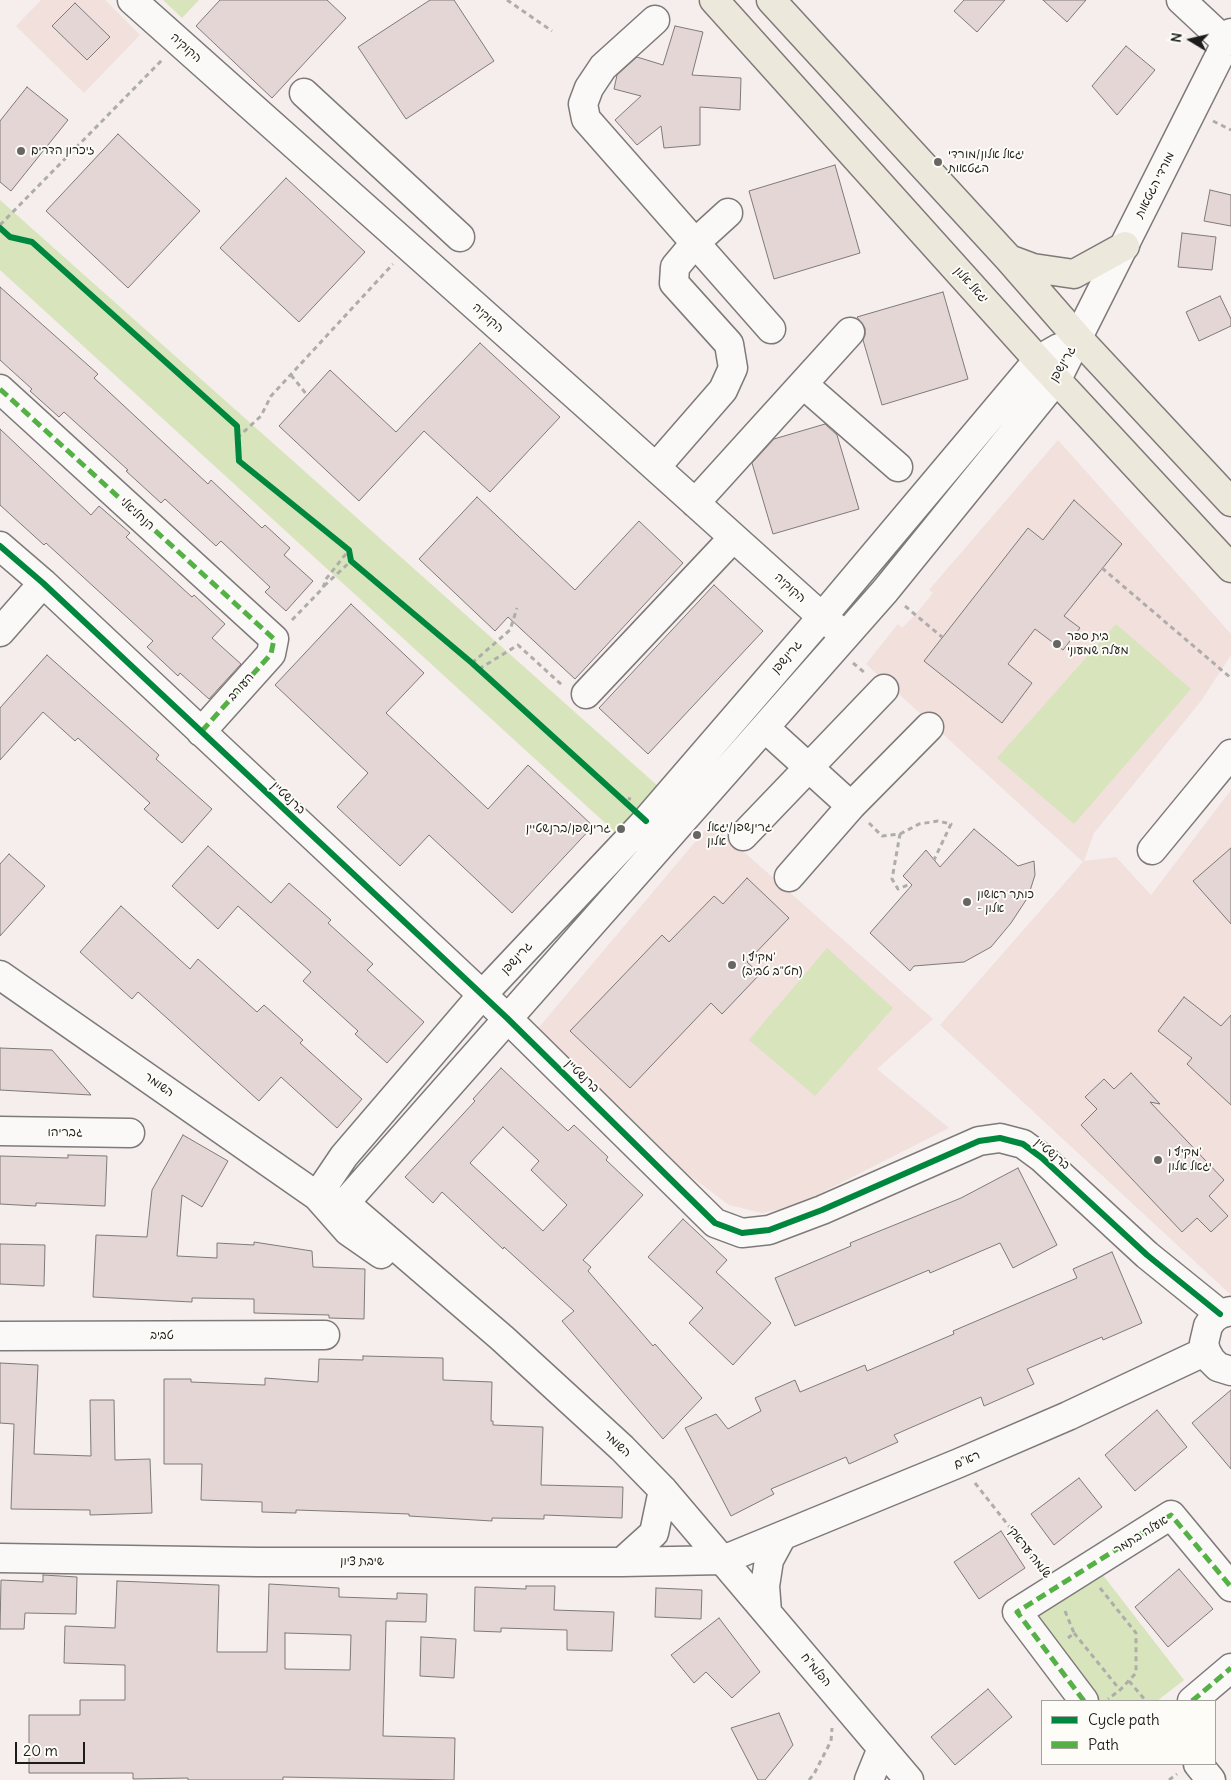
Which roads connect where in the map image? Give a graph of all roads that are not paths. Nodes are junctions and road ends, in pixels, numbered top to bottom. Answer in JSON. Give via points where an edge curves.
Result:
{"nodes":[{"id":1,"x":132,"y":0,"type":"edge"},
{"id":2,"x":714,"y":0,"type":"edge"},
{"id":3,"x":771,"y":0,"type":"edge"},
{"id":4,"x":1181,"y":0,"type":"edge"},
{"id":5,"x":656,"y":20,"type":"dead end"},
{"id":6,"x":1229,"y":37,"type":"edge"},
{"id":7,"x":304,"y":93,"type":"dead end"},
{"id":8,"x":728,"y":213,"type":"dead end"},
{"id":9,"x":460,"y":238,"type":"dead end"},
{"id":10,"x":695,"y":243,"type":"junction"},
{"id":11,"x":1125,"y":246,"type":"junction"},
{"id":12,"x":1009,"y":259,"type":"junction"},
{"id":13,"x":771,"y":329,"type":"dead end"},
{"id":14,"x":850,"y":332,"type":"dead end"},
{"id":15,"x":1078,"y":338,"type":"junction"},
{"id":16,"x":1048,"y":369,"type":"junction"},
{"id":17,"x":803,"y":384,"type":"junction"},
{"id":18,"x":0,"y":390,"type":"edge"},
{"id":19,"x":656,"y":467,"type":"junction"},
{"id":20,"x":898,"y":467,"type":"dead end"},
{"id":21,"x":1231,"y":502,"type":"edge"},
{"id":22,"x":695,"y":503,"type":"junction"},
{"id":23,"x":733,"y":538,"type":"junction"},
{"id":24,"x":0,"y":546,"type":"edge"},
{"id":25,"x":1231,"y":568,"type":"edge"},
{"id":26,"x":42,"y":583,"type":"junction"},
{"id":27,"x":822,"y":617,"type":"junction"},
{"id":28,"x":0,"y":632,"type":"edge"},
{"id":29,"x":846,"y":635,"type":"junction"},
{"id":30,"x":274,"y":639,"type":"joint"},
{"id":31,"x":884,"y":689,"type":"dead end"},
{"id":32,"x":586,"y":694,"type":"road end"},
{"id":33,"x":929,"y":727,"type":"dead end"},
{"id":34,"x":765,"y":728,"type":"junction"},
{"id":35,"x":201,"y":732,"type":"junction"},
{"id":36,"x":1231,"y":754,"type":"edge"},
{"id":37,"x":808,"y":768,"type":"junction"},
{"id":38,"x":851,"y":806,"type":"junction"},
{"id":39,"x":743,"y":836,"type":"dead end"},
{"id":40,"x":1152,"y":850,"type":"dead end"},
{"id":41,"x":789,"y":877,"type":"dead end"},
{"id":42,"x":0,"y":975,"type":"edge"},
{"id":43,"x":482,"y":995,"type":"junction"},
{"id":44,"x":507,"y":1018,"type":"junction"},
{"id":45,"x":0,"y":1132,"type":"edge"},
{"id":46,"x":130,"y":1133,"type":"dead end"},
{"id":47,"x":332,"y":1204,"type":"junction"},
{"id":48,"x":1226,"y":1313,"type":"edge"},
{"id":49,"x":325,"y":1335,"type":"dead end"},
{"id":50,"x":0,"y":1336,"type":"edge"},
{"id":51,"x":1206,"y":1351,"type":"junction"},
{"id":52,"x":1231,"y":1371,"type":"edge"},
{"id":53,"x":663,"y":1490,"type":"junction"},
{"id":54,"x":782,"y":1536,"type":"junction"},
{"id":55,"x":0,"y":1558,"type":"edge"},
{"id":56,"x":723,"y":1560,"type":"junction"},
{"id":57,"x":622,"y":1562,"type":"junction"},
{"id":58,"x":1056,"y":1586,"type":"joint"},
{"id":59,"x":1231,"y":1587,"type":"edge"},
{"id":60,"x":767,"y":1612,"type":"junction"},
{"id":61,"x":1231,"y":1668,"type":"edge"},
{"id":62,"x":1083,"y":1700,"type":"edge"},
{"id":63,"x":1193,"y":1700,"type":"edge"},
{"id":64,"x":882,"y":1748,"type":"junction"},
{"id":65,"x":1199,"y":1765,"type":"edge"},
{"id":66,"x":870,"y":1780,"type":"edge"},
{"id":67,"x":909,"y":1780,"type":"edge"},
{"id":68,"x":1210,"y":1780,"type":"edge"}],
"edges":[{"from":1,"to":19,"type":"street","name":"הקוקיה"},
{"from":2,"to":16,"type":"main road","name":"יגאל אלון"},
{"from":3,"to":12,"type":"main road"},
{"from":4,"to":6,"type":"street"},
{"from":5,"to":10,"type":"street","via":[[603,67],[589,88],[584,104],[586,119]]},
{"from":6,"to":11,"type":"street","name":"מורדי הגטאות"},
{"from":7,"to":9,"type":"street"},
{"from":8,"to":10,"type":"street"},
{"from":10,"to":13,"type":"street"},
{"from":10,"to":19,"type":"street","via":[[675,267],[674,283],[728,344],[733,368],[723,390]]},
{"from":11,"to":12,"type":"main road","via":[[1074,274],[1033,268]]},
{"from":11,"to":15,"type":"street","name":"מורדי הגטאות"},
{"from":12,"to":15,"type":"main road"},
{"from":14,"to":17,"type":"street"},
{"from":15,"to":16,"type":"street","name":"גרינשפן"},
{"from":15,"to":21,"type":"main road"},
{"from":16,"to":25,"type":"main road","name":"יגאל אלון"},
{"from":16,"to":27,"type":"street","name":"גרינשפן"},
{"from":16,"to":29,"type":"street","name":"גרינשפן","via":[[885,591]]},
{"from":17,"to":20,"type":"street"},
{"from":17,"to":22,"type":"street"},
{"from":18,"to":30,"type":"street","name":"הנחליאלי"},
{"from":19,"to":22,"type":"street","name":"הקוקיה"},
{"from":22,"to":23,"type":"street","name":"הקוקיה"},
{"from":23,"to":27,"type":"street","name":"הקוקיה"},
{"from":23,"to":32,"type":"street"},
{"from":24,"to":26,"type":"street","name":"ברנשטיין"},
{"from":26,"to":28,"type":"street"},
{"from":26,"to":35,"type":"street","name":"ברנשטיין"},
{"from":27,"to":29,"type":"street","name":"הקוקיה"},
{"from":27,"to":43,"type":"street","name":"גרינשפן","via":[[646,821]]},
{"from":29,"to":34,"type":"street","name":"גרינשפן"},
{"from":30,"to":35,"type":"street","name":"העורב","via":[[271,654]]},
{"from":31,"to":37,"type":"street"},
{"from":33,"to":38,"type":"street"},
{"from":34,"to":37,"type":"street"},
{"from":34,"to":44,"type":"street","name":"גרינשפן"},
{"from":35,"to":43,"type":"street","name":"ברנשטיין"},
{"from":36,"to":40,"type":"street"},
{"from":37,"to":38,"type":"street"},
{"from":37,"to":39,"type":"street"},
{"from":38,"to":41,"type":"street"},
{"from":42,"to":47,"type":"street","name":"השומר"},
{"from":43,"to":44,"type":"street","name":"ברנשטיין"},
{"from":43,"to":47,"type":"street","name":"גרינשפן","via":[[344,1156]]},
{"from":44,"to":47,"type":"street","name":"גרינשפן"},
{"from":44,"to":48,"type":"street","name":"ברנשטיין","via":[[716,1223],[742,1233],[768,1230],[822,1210],[979,1140],[1000,1138],[1023,1144],[1042,1158],[1147,1255]]},
{"from":45,"to":46,"type":"street","name":"גבריהו"},
{"from":47,"to":53,"type":"street","name":"השומר","via":[[348,1231],[502,1338]]},
{"from":48,"to":51,"type":"street","via":[[1208,1326],[1204,1343]]},
{"from":49,"to":50,"type":"street","name":"טביב"},
{"from":51,"to":52,"type":"street","via":[[1218,1367]]},
{"from":51,"to":54,"type":"street","name":"רא\"ם","via":[[1068,1416]]},
{"from":53,"to":56,"type":"street","name":"השומר"},
{"from":53,"to":57,"type":"street","via":[[654,1533]]},
{"from":54,"to":56,"type":"street","name":"רא\"ם"},
{"from":54,"to":60,"type":"street","via":[[769,1560],[765,1586]]},
{"from":55,"to":57,"type":"street","name":"שיבת ציון"},
{"from":56,"to":57,"type":"street","name":"שיבת ציון"},
{"from":56,"to":60,"type":"street","name":"הפלמ\"ח"},
{"from":58,"to":59,"type":"street","name":"אעלה בתמר","via":[[1171,1515]]},
{"from":58,"to":62,"type":"street","name":"שלמה עראקי","via":[[1017,1612]]},
{"from":60,"to":64,"type":"street","name":"הפלמ\"ח"},
{"from":61,"to":63,"type":"street"},
{"from":64,"to":66,"type":"street"},
{"from":64,"to":67,"type":"street","name":"הפלמ\"ח"},
{"from":65,"to":68,"type":"street"}]}
